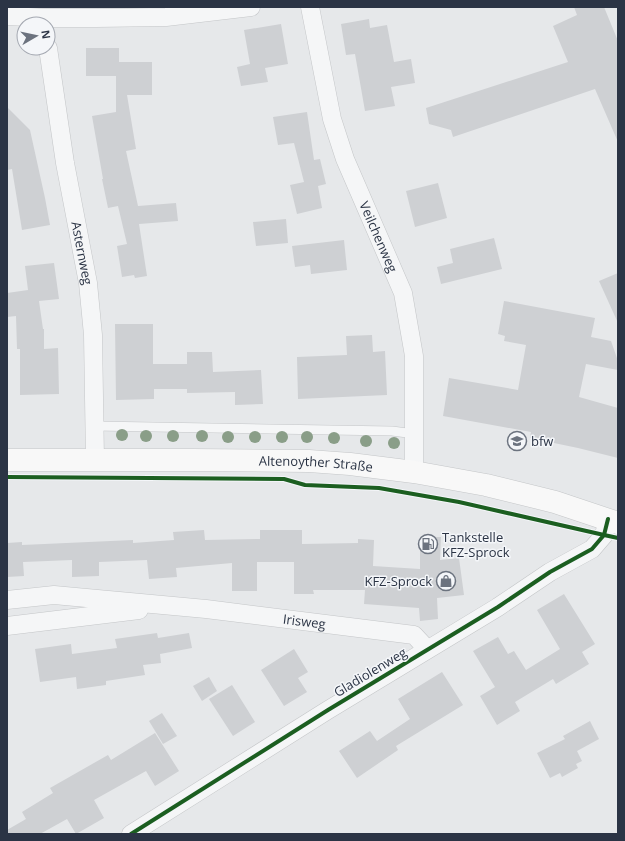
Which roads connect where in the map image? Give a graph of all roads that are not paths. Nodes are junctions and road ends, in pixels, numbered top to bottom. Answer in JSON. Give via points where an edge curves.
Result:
{"nodes":[{"id":1,"x":251,"y":7,"type":"edge"},
{"id":2,"x":310,"y":7,"type":"edge"},
{"id":3,"x":56,"y":24,"type":"edge"},
{"id":4,"x":49,"y":56,"type":"edge"},
{"id":5,"x":95,"y":426,"type":"junction"},
{"id":6,"x":415,"y":434,"type":"junction"},
{"id":7,"x":7,"y":460,"type":"edge"},
{"id":8,"x":95,"y":460,"type":"junction"},
{"id":9,"x":414,"y":472,"type":"junction"},
{"id":10,"x":613,"y":521,"type":"edge"},
{"id":11,"x":7,"y":600,"type":"edge"},
{"id":12,"x":176,"y":606,"type":"junction"},
{"id":13,"x":7,"y":626,"type":"edge"},
{"id":14,"x":427,"y":649,"type":"junction"},
{"id":15,"x":131,"y":834,"type":"edge"}],
"edges":[{"from":1,"to":3,"type":"street","via":[[166,17]]},
{"from":2,"to":6,"type":"street","name":"Veilchenweg","via":[[334,126],[345,159],[403,293],[414,356]]},
{"from":4,"to":5,"type":"street","name":"Asternweg","via":[[65,163],[88,283],[93,335]]},
{"from":5,"to":6,"type":"lane","via":[[392,431]]},
{"from":5,"to":8,"type":"street","name":"Asternweg"},
{"from":6,"to":9,"type":"street","name":"Veilchenweg"},
{"from":7,"to":8,"type":"main road","name":"Altenoyther Straße"},
{"from":8,"to":9,"type":"main road","name":"Altenoyther Straße","via":[[309,461]]},
{"from":9,"to":10,"type":"main road","name":"Altenoyther Straße","via":[[486,485],[547,500]]},
{"from":10,"to":14,"type":"street","name":"Gladiolenweg","via":[[592,549],[550,572],[498,607]]},
{"from":11,"to":12,"type":"street","name":"Irisweg","via":[[54,595]]},
{"from":12,"to":13,"type":"street","name":"Irisweg"},
{"from":12,"to":14,"type":"street","name":"Irisweg","via":[[414,635]]},
{"from":14,"to":15,"type":"street","name":"Gladiolenweg"}]}
